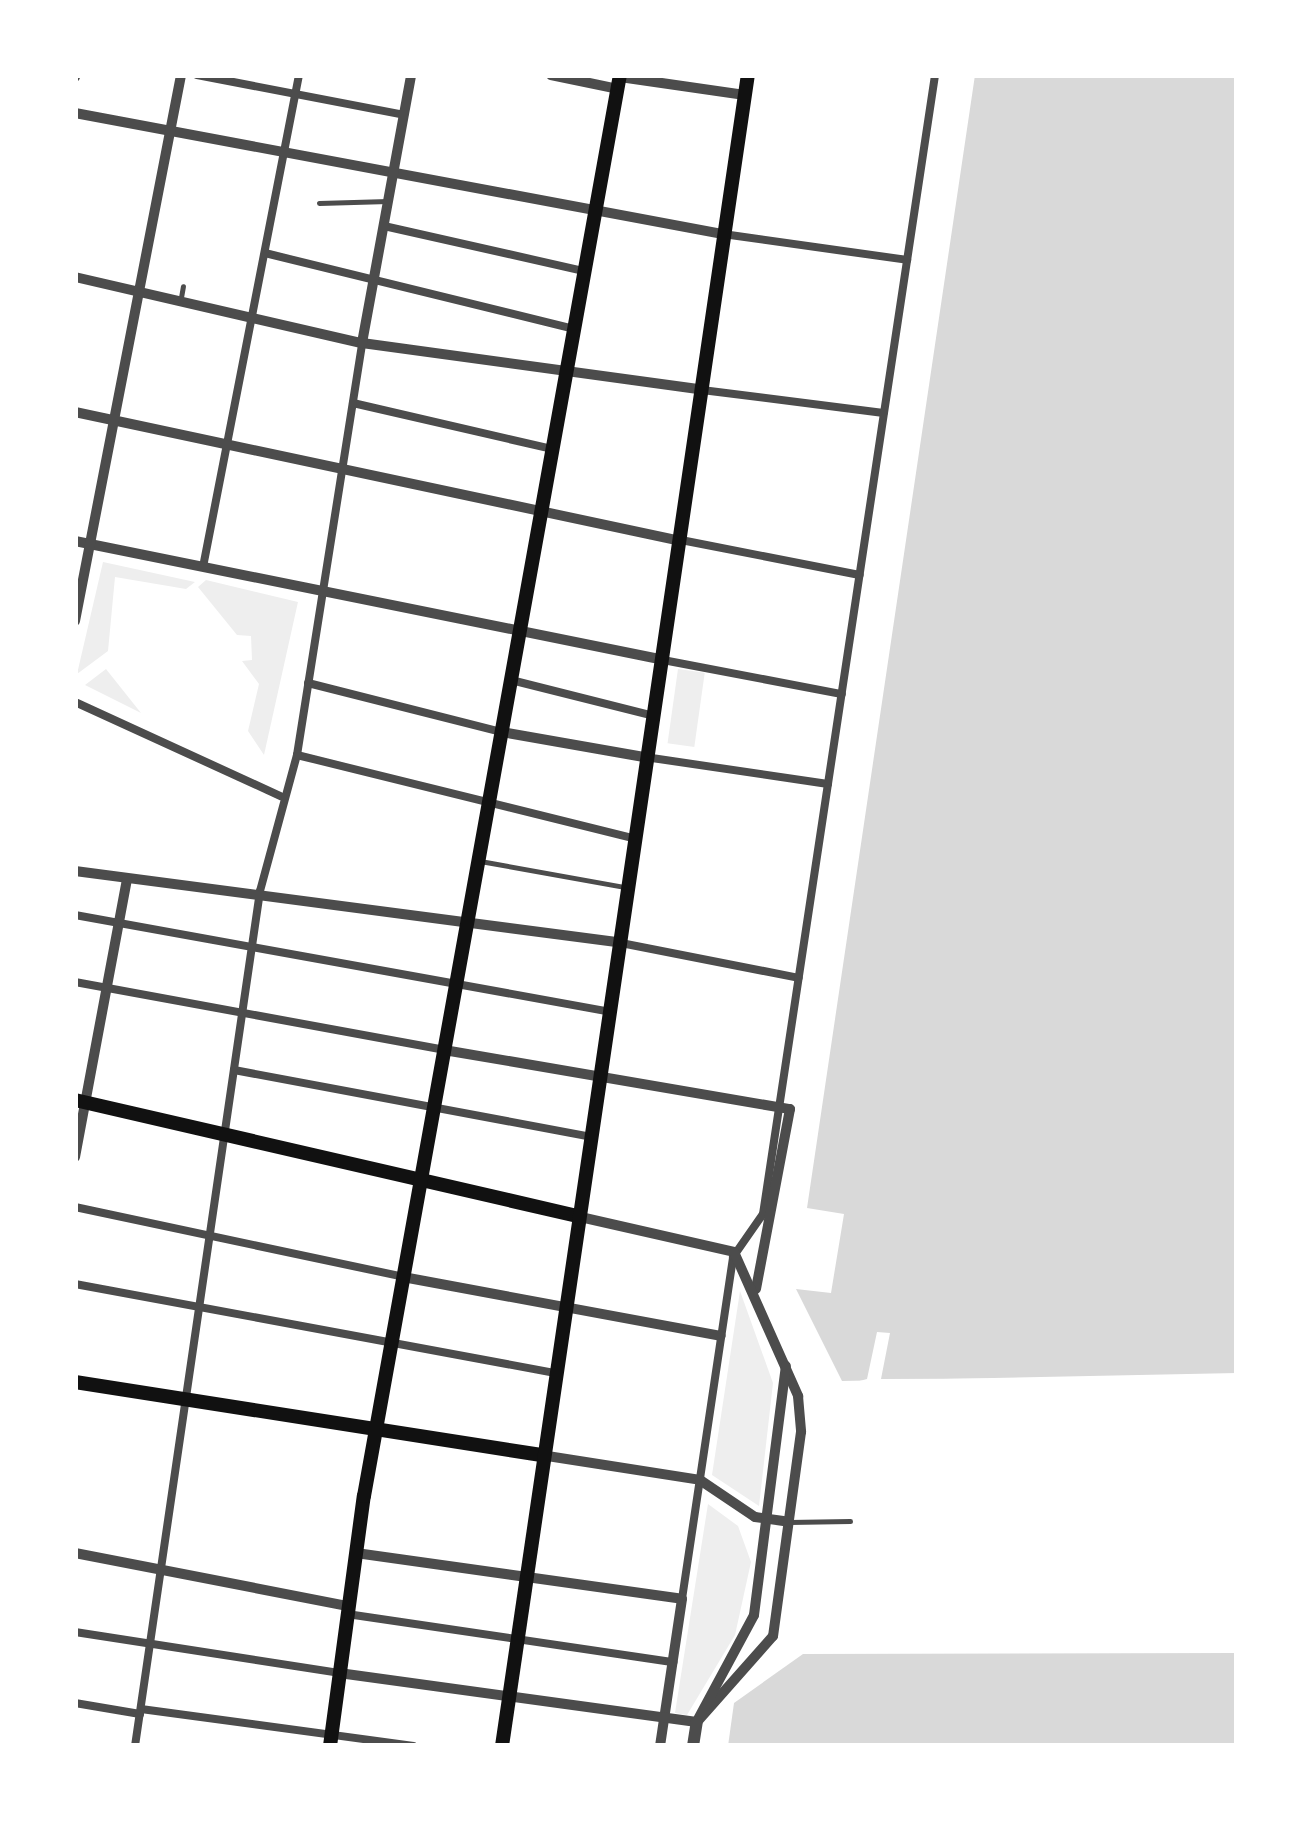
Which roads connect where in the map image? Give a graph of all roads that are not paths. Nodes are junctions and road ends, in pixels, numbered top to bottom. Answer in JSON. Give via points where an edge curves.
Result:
{"nodes":[{"id":1,"x":181,"y":75,"type":"edge"},
{"id":2,"x":197,"y":75,"type":"edge"},
{"id":3,"x":300,"y":75,"type":"edge"},
{"id":4,"x":411,"y":75,"type":"edge"},
{"id":5,"x":551,"y":75,"type":"edge"},
{"id":6,"x":748,"y":75,"type":"edge"},
{"id":7,"x":935,"y":75,"type":"edge"},
{"id":8,"x":620,"y":80,"type":"edge"},
{"id":9,"x":296,"y":94,"type":"junction"},
{"id":10,"x":744,"y":94,"type":"junction"},
{"id":11,"x":75,"y":113,"type":"edge"},
{"id":12,"x":404,"y":115,"type":"junction"},
{"id":13,"x":171,"y":134,"type":"junction"},
{"id":14,"x":283,"y":158,"type":"junction"},
{"id":15,"x":392,"y":177,"type":"junction"},
{"id":16,"x":388,"y":200,"type":"junction"},
{"id":17,"x":320,"y":203,"type":"dead end"},
{"id":18,"x":595,"y":215,"type":"junction"},
{"id":19,"x":384,"y":226,"type":"junction"},
{"id":20,"x":722,"y":234,"type":"junction"},
{"id":21,"x":265,"y":253,"type":"junction"},
{"id":22,"x":907,"y":260,"type":"junction"},
{"id":23,"x":585,"y":271,"type":"junction"},
{"id":24,"x":75,"y":277,"type":"edge"},
{"id":25,"x":374,"y":278,"type":"junction"},
{"id":26,"x":184,"y":286,"type":"dead end"},
{"id":27,"x":144,"y":295,"type":"junction"},
{"id":28,"x":180,"y":303,"type":"junction"},
{"id":29,"x":252,"y":319,"type":"junction"},
{"id":30,"x":574,"y":329,"type":"junction"},
{"id":31,"x":362,"y":343,"type":"junction"},
{"id":32,"x":566,"y":374,"type":"junction"},
{"id":33,"x":698,"y":389,"type":"junction"},
{"id":34,"x":352,"y":404,"type":"junction"},
{"id":35,"x":75,"y":412,"type":"edge"},
{"id":36,"x":884,"y":412,"type":"junction"},
{"id":37,"x":119,"y":422,"type":"junction"},
{"id":38,"x":227,"y":445,"type":"junction"},
{"id":39,"x":553,"y":449,"type":"junction"},
{"id":40,"x":342,"y":469,"type":"junction"},
{"id":41,"x":542,"y":511,"type":"junction"},
{"id":42,"x":676,"y":540,"type":"junction"},
{"id":43,"x":75,"y":541,"type":"edge"},
{"id":44,"x":92,"y":545,"type":"junction"},
{"id":45,"x":203,"y":567,"type":"junction"},
{"id":46,"x":860,"y":575,"type":"junction"},
{"id":47,"x":323,"y":591,"type":"junction"},
{"id":48,"x":75,"y":621,"type":"edge"},
{"id":49,"x":520,"y":631,"type":"junction"},
{"id":50,"x":659,"y":659,"type":"junction"},
{"id":51,"x":511,"y":680,"type":"junction"},
{"id":52,"x":308,"y":683,"type":"junction"},
{"id":53,"x":842,"y":694,"type":"junction"},
{"id":54,"x":75,"y":702,"type":"edge"},
{"id":55,"x":650,"y":715,"type":"junction"},
{"id":56,"x":502,"y":732,"type":"junction"},
{"id":57,"x":297,"y":756,"type":"junction"},
{"id":58,"x":644,"y":757,"type":"junction"},
{"id":59,"x":828,"y":784,"type":"junction"},
{"id":60,"x":280,"y":796,"type":"junction"},
{"id":61,"x":489,"y":800,"type":"junction"},
{"id":62,"x":632,"y":838,"type":"junction"},
{"id":63,"x":478,"y":861,"type":"junction"},
{"id":64,"x":75,"y":871,"type":"edge"},
{"id":65,"x":127,"y":879,"type":"junction"},
{"id":66,"x":624,"y":887,"type":"junction"},
{"id":67,"x":260,"y":891,"type":"junction"},
{"id":68,"x":75,"y":914,"type":"edge"},
{"id":69,"x":468,"y":920,"type":"junction"},
{"id":70,"x":119,"y":922,"type":"junction"},
{"id":71,"x":616,"y":942,"type":"junction"},
{"id":72,"x":251,"y":951,"type":"junction"},
{"id":73,"x":799,"y":978,"type":"junction"},
{"id":74,"x":75,"y":982,"type":"edge"},
{"id":75,"x":456,"y":984,"type":"junction"},
{"id":76,"x":107,"y":988,"type":"junction"},
{"id":77,"x":606,"y":1011,"type":"junction"},
{"id":78,"x":242,"y":1014,"type":"junction"},
{"id":79,"x":444,"y":1050,"type":"junction"},
{"id":80,"x":234,"y":1070,"type":"junction"},
{"id":81,"x":595,"y":1078,"type":"junction"},
{"id":82,"x":80,"y":1101,"type":"edge"},
{"id":83,"x":434,"y":1104,"type":"junction"},
{"id":84,"x":784,"y":1108,"type":"junction"},
{"id":85,"x":224,"y":1134,"type":"junction"},
{"id":86,"x":586,"y":1136,"type":"junction"},
{"id":87,"x":75,"y":1157,"type":"edge"},
{"id":88,"x":420,"y":1180,"type":"junction"},
{"id":89,"x":75,"y":1206,"type":"edge"},
{"id":90,"x":574,"y":1215,"type":"junction"},
{"id":91,"x":209,"y":1238,"type":"junction"},
{"id":92,"x":734,"y":1252,"type":"junction"},
{"id":93,"x":403,"y":1277,"type":"junction"},
{"id":94,"x":75,"y":1284,"type":"edge"},
{"id":95,"x":756,"y":1289,"type":"junction"},
{"id":96,"x":562,"y":1309,"type":"junction"},
{"id":97,"x":199,"y":1310,"type":"junction"},
{"id":98,"x":721,"y":1336,"type":"junction"},
{"id":99,"x":392,"y":1340,"type":"junction"},
{"id":100,"x":786,"y":1365,"type":"junction"},
{"id":101,"x":552,"y":1373,"type":"junction"},
{"id":102,"x":75,"y":1382,"type":"edge"},
{"id":103,"x":186,"y":1399,"type":"junction"},
{"id":104,"x":376,"y":1429,"type":"junction"},
{"id":105,"x":541,"y":1455,"type":"junction"},
{"id":106,"x":700,"y":1480,"type":"junction"},
{"id":107,"x":767,"y":1520,"type":"junction"},
{"id":108,"x":850,"y":1521,"type":"dead end"},
{"id":109,"x":789,"y":1522,"type":"junction"},
{"id":110,"x":75,"y":1553,"type":"edge"},
{"id":111,"x":356,"y":1553,"type":"junction"},
{"id":112,"x":161,"y":1570,"type":"junction"},
{"id":113,"x":525,"y":1577,"type":"junction"},
{"id":114,"x":682,"y":1600,"type":"junction"},
{"id":115,"x":348,"y":1610,"type":"junction"},
{"id":116,"x":75,"y":1632,"type":"edge"},
{"id":117,"x":517,"y":1639,"type":"junction"},
{"id":118,"x":149,"y":1650,"type":"junction"},
{"id":119,"x":673,"y":1662,"type":"junction"},
{"id":120,"x":339,"y":1673,"type":"junction"},
{"id":121,"x":509,"y":1696,"type":"junction"},
{"id":122,"x":75,"y":1702,"type":"edge"},
{"id":123,"x":140,"y":1711,"type":"junction"},
{"id":124,"x":664,"y":1718,"type":"junction"},
{"id":125,"x":696,"y":1722,"type":"junction"},
{"id":126,"x":331,"y":1740,"type":"edge"},
{"id":127,"x":135,"y":1746,"type":"edge"},
{"id":128,"x":414,"y":1746,"type":"edge"},
{"id":129,"x":502,"y":1746,"type":"edge"},
{"id":130,"x":660,"y":1746,"type":"edge"},
{"id":131,"x":693,"y":1746,"type":"edge"}],
"edges":[{"from":1,"to":13,"type":"street"},
{"from":2,"to":9,"type":"street"},
{"from":3,"to":9,"type":"street"},
{"from":4,"to":12,"type":"street"},
{"from":5,"to":8,"type":"street"},
{"from":6,"to":10,"type":"main road"},
{"from":7,"to":22,"type":"street"},
{"from":8,"to":10,"type":"street"},
{"from":8,"to":18,"type":"main road"},
{"from":9,"to":12,"type":"street"},
{"from":9,"to":14,"type":"street"},
{"from":10,"to":20,"type":"main road"},
{"from":11,"to":13,"type":"street"},
{"from":12,"to":15,"type":"street"},
{"from":13,"to":14,"type":"street"},
{"from":13,"to":27,"type":"street"},
{"from":14,"to":15,"type":"street"},
{"from":14,"to":21,"type":"street"},
{"from":15,"to":16,"type":"street"},
{"from":15,"to":18,"type":"street"},
{"from":16,"to":17,"type":"lane"},
{"from":16,"to":19,"type":"street"},
{"from":18,"to":20,"type":"street"},
{"from":18,"to":23,"type":"main road"},
{"from":19,"to":23,"type":"street"},
{"from":19,"to":25,"type":"street"},
{"from":20,"to":22,"type":"street"},
{"from":20,"to":33,"type":"main road"},
{"from":21,"to":25,"type":"street"},
{"from":21,"to":29,"type":"street"},
{"from":22,"to":36,"type":"street"},
{"from":23,"to":30,"type":"main road"},
{"from":24,"to":27,"type":"street"},
{"from":25,"to":30,"type":"street"},
{"from":25,"to":31,"type":"street"},
{"from":26,"to":28,"type":"lane"},
{"from":27,"to":28,"type":"street"},
{"from":27,"to":37,"type":"street"},
{"from":28,"to":29,"type":"street"},
{"from":29,"to":31,"type":"street"},
{"from":29,"to":38,"type":"street"},
{"from":30,"to":32,"type":"main road"},
{"from":31,"to":32,"type":"street"},
{"from":31,"to":34,"type":"street"},
{"from":32,"to":33,"type":"street"},
{"from":32,"to":39,"type":"main road"},
{"from":33,"to":36,"type":"street"},
{"from":33,"to":42,"type":"main road"},
{"from":34,"to":39,"type":"street"},
{"from":34,"to":40,"type":"street"},
{"from":35,"to":37,"type":"street"},
{"from":36,"to":46,"type":"street"},
{"from":37,"to":38,"type":"street"},
{"from":37,"to":44,"type":"street"},
{"from":38,"to":40,"type":"street"},
{"from":38,"to":45,"type":"street"},
{"from":39,"to":41,"type":"main road"},
{"from":40,"to":41,"type":"street"},
{"from":40,"to":47,"type":"street"},
{"from":41,"to":42,"type":"street"},
{"from":41,"to":49,"type":"main road"},
{"from":42,"to":46,"type":"street"},
{"from":42,"to":50,"type":"main road"},
{"from":43,"to":44,"type":"street"},
{"from":44,"to":45,"type":"street"},
{"from":44,"to":48,"type":"street"},
{"from":45,"to":47,"type":"street"},
{"from":46,"to":53,"type":"street"},
{"from":47,"to":49,"type":"street"},
{"from":47,"to":52,"type":"street"},
{"from":49,"to":50,"type":"street"},
{"from":49,"to":51,"type":"main road"},
{"from":50,"to":53,"type":"street"},
{"from":50,"to":55,"type":"main road"},
{"from":51,"to":55,"type":"street"},
{"from":51,"to":56,"type":"main road"},
{"from":52,"to":56,"type":"street"},
{"from":52,"to":57,"type":"street"},
{"from":53,"to":59,"type":"street"},
{"from":54,"to":60,"type":"street"},
{"from":55,"to":58,"type":"main road"},
{"from":56,"to":58,"type":"street"},
{"from":56,"to":61,"type":"main road"},
{"from":57,"to":60,"type":"street"},
{"from":57,"to":61,"type":"street"},
{"from":58,"to":59,"type":"street"},
{"from":58,"to":62,"type":"main road"},
{"from":59,"to":73,"type":"street"},
{"from":60,"to":67,"type":"street"},
{"from":61,"to":62,"type":"street"},
{"from":61,"to":63,"type":"main road"},
{"from":62,"to":66,"type":"main road"},
{"from":63,"to":66,"type":"lane"},
{"from":63,"to":69,"type":"main road"},
{"from":64,"to":65,"type":"street"},
{"from":65,"to":67,"type":"street"},
{"from":65,"to":70,"type":"street"},
{"from":66,"to":71,"type":"main road"},
{"from":67,"to":69,"type":"street"},
{"from":67,"to":72,"type":"street"},
{"from":68,"to":70,"type":"street"},
{"from":69,"to":71,"type":"street"},
{"from":69,"to":75,"type":"main road"},
{"from":70,"to":72,"type":"street"},
{"from":70,"to":76,"type":"street"},
{"from":71,"to":73,"type":"street"},
{"from":71,"to":77,"type":"main road"},
{"from":72,"to":75,"type":"street"},
{"from":72,"to":78,"type":"street"},
{"from":73,"to":84,"type":"street"},
{"from":74,"to":76,"type":"street"},
{"from":75,"to":77,"type":"street"},
{"from":75,"to":79,"type":"main road"},
{"from":76,"to":78,"type":"street"},
{"from":76,"to":82,"type":"street"},
{"from":77,"to":81,"type":"main road"},
{"from":78,"to":79,"type":"street"},
{"from":78,"to":80,"type":"street"},
{"from":79,"to":81,"type":"street"},
{"from":79,"to":83,"type":"main road"},
{"from":80,"to":83,"type":"street"},
{"from":80,"to":85,"type":"street"},
{"from":81,"to":84,"type":"street"},
{"from":81,"to":86,"type":"main road"},
{"from":82,"to":85,"type":"main road"},
{"from":82,"to":87,"type":"street"},
{"from":83,"to":86,"type":"street"},
{"from":83,"to":88,"type":"main road"},
{"from":84,"to":92,"type":"street","via":[[764,1214]]},
{"from":84,"to":95,"type":"street","via":[[770,1253]]},
{"from":85,"to":88,"type":"main road"},
{"from":85,"to":91,"type":"street"},
{"from":86,"to":90,"type":"main road"},
{"from":88,"to":90,"type":"main road"},
{"from":88,"to":93,"type":"main road"},
{"from":89,"to":91,"type":"street"},
{"from":90,"to":92,"type":"street"},
{"from":90,"to":96,"type":"main road"},
{"from":91,"to":93,"type":"street"},
{"from":91,"to":97,"type":"street"},
{"from":92,"to":95,"type":"street"},
{"from":92,"to":98,"type":"street"},
{"from":93,"to":96,"type":"street"},
{"from":93,"to":99,"type":"main road"},
{"from":94,"to":97,"type":"street"},
{"from":95,"to":100,"type":"street"},
{"from":96,"to":98,"type":"street"},
{"from":96,"to":101,"type":"main road"},
{"from":97,"to":99,"type":"street"},
{"from":97,"to":103,"type":"street"},
{"from":98,"to":106,"type":"street"},
{"from":99,"to":101,"type":"street"},
{"from":99,"to":104,"type":"main road"},
{"from":100,"to":107,"type":"street"},
{"from":100,"to":109,"type":"street","via":[[801,1418]]},
{"from":101,"to":105,"type":"main road"},
{"from":102,"to":103,"type":"main road"},
{"from":103,"to":104,"type":"main road"},
{"from":103,"to":112,"type":"street"},
{"from":104,"to":105,"type":"main road"},
{"from":104,"to":111,"type":"main road"},
{"from":105,"to":106,"type":"street"},
{"from":105,"to":113,"type":"main road"},
{"from":106,"to":107,"type":"street"},
{"from":106,"to":114,"type":"street"},
{"from":107,"to":109,"type":"street"},
{"from":107,"to":125,"type":"street","via":[[754,1615]]},
{"from":108,"to":109,"type":"lane"},
{"from":109,"to":125,"type":"street","via":[[773,1636]]},
{"from":110,"to":112,"type":"street"},
{"from":111,"to":113,"type":"street"},
{"from":111,"to":115,"type":"main road"},
{"from":112,"to":115,"type":"street"},
{"from":112,"to":118,"type":"street"},
{"from":113,"to":114,"type":"street"},
{"from":113,"to":117,"type":"main road"},
{"from":114,"to":119,"type":"street"},
{"from":115,"to":117,"type":"street"},
{"from":115,"to":120,"type":"main road"},
{"from":116,"to":118,"type":"street"},
{"from":117,"to":119,"type":"street"},
{"from":117,"to":121,"type":"main road"},
{"from":118,"to":120,"type":"street"},
{"from":118,"to":123,"type":"street"},
{"from":119,"to":124,"type":"street"},
{"from":120,"to":121,"type":"street"},
{"from":120,"to":126,"type":"main road"},
{"from":121,"to":124,"type":"street"},
{"from":121,"to":129,"type":"main road"},
{"from":122,"to":123,"type":"street"},
{"from":123,"to":126,"type":"street"},
{"from":123,"to":127,"type":"street"},
{"from":124,"to":125,"type":"street"},
{"from":124,"to":130,"type":"street"},
{"from":125,"to":131,"type":"street"},
{"from":126,"to":128,"type":"street"}]}
